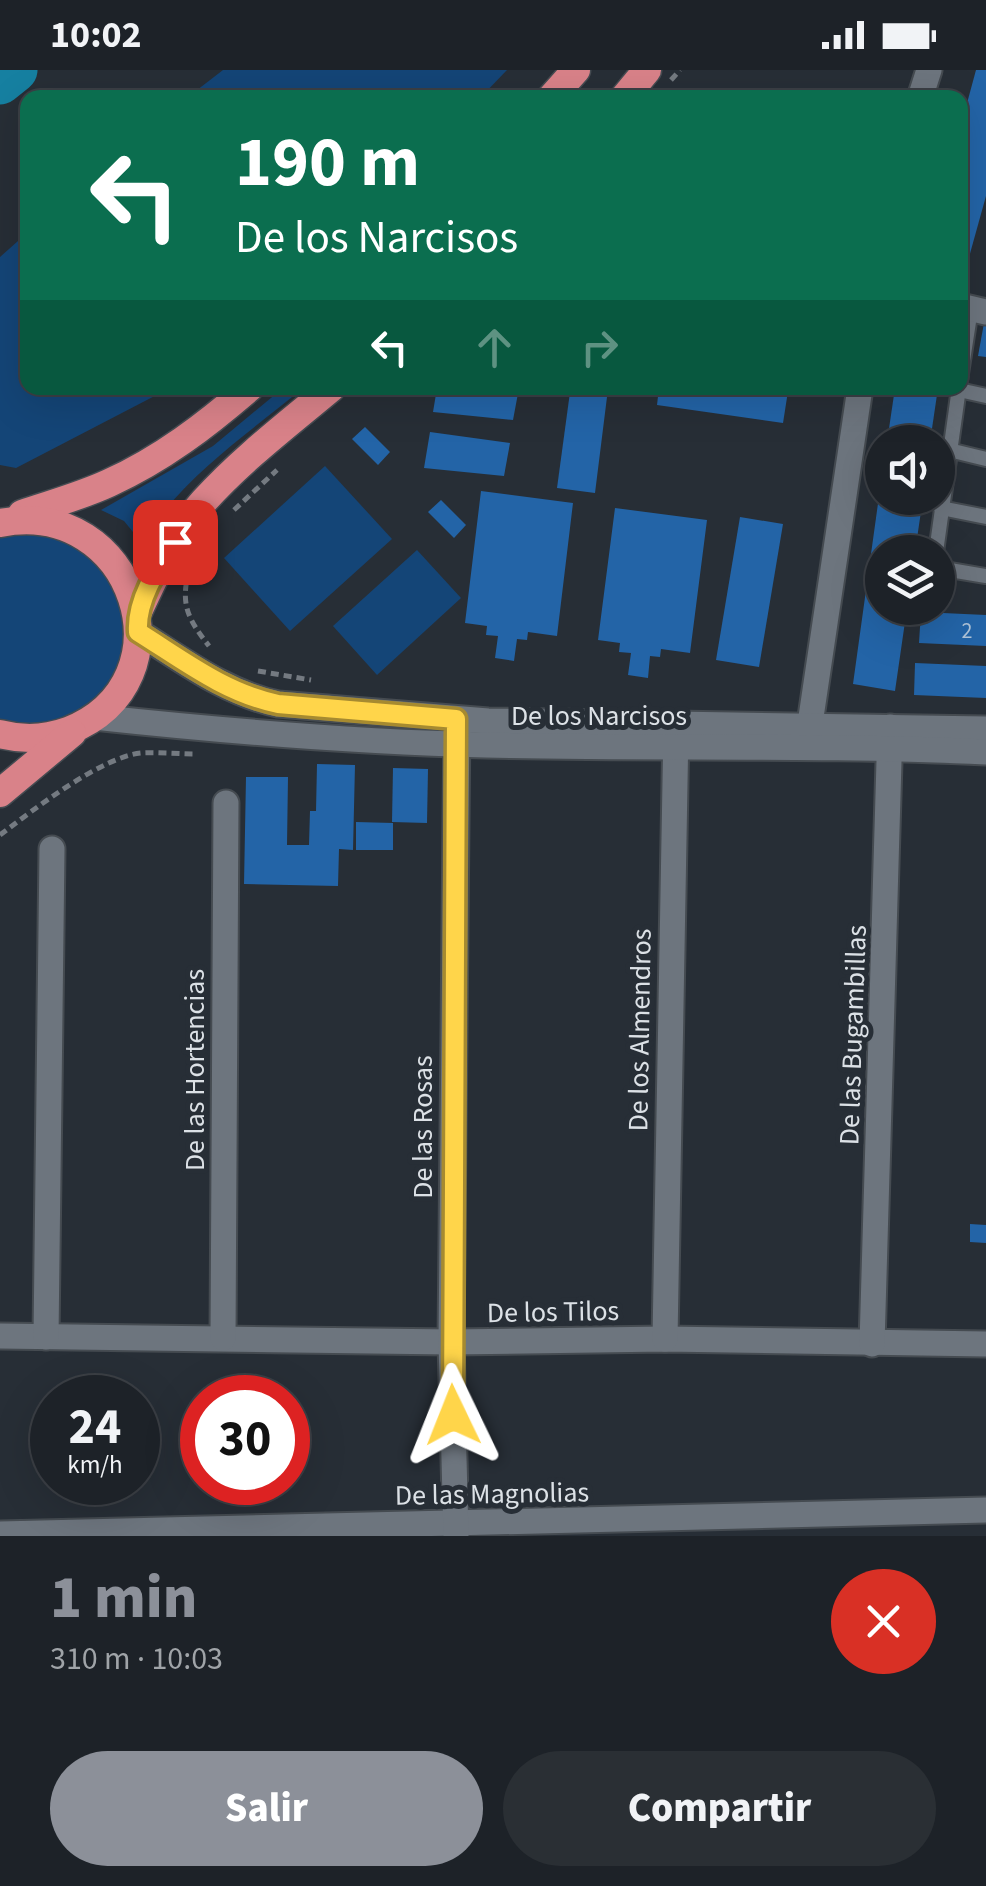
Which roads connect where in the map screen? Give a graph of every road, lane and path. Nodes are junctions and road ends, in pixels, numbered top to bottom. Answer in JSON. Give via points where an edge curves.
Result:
{"nodes":[{"id":1,"x":576,"y":70,"type":"edge"},
{"id":2,"x":647,"y":70,"type":"edge"},
{"id":3,"x":558,"y":90,"type":"edge"},
{"id":4,"x":631,"y":90,"type":"edge"},
{"id":5,"x":241,"y":395,"type":"edge"},
{"id":6,"x":323,"y":395,"type":"edge"},
{"id":7,"x":859,"y":395,"type":"edge"},
{"id":8,"x":958,"y":395,"type":"edge"},
{"id":9,"x":953,"y":425,"type":"edge"},
{"id":10,"x":955,"y":451,"type":"edge"},
{"id":11,"x":986,"y":459,"type":"edge"},
{"id":12,"x":283,"y":464,"type":"dead end"},
{"id":13,"x":955,"y":511,"type":"edge"},
{"id":14,"x":986,"y":517,"type":"edge"},
{"id":15,"x":225,"y":518,"type":"dead end"},
{"id":16,"x":0,"y":523,"type":"edge"},
{"id":17,"x":194,"y":554,"type":"dead end"},
{"id":18,"x":955,"y":571,"type":"edge"},
{"id":19,"x":986,"y":576,"type":"edge"},
{"id":20,"x":137,"y":623,"type":"junction"},
{"id":21,"x":221,"y":654,"type":"dead end"},
{"id":22,"x":245,"y":668,"type":"dead end"},
{"id":23,"x":327,"y":683,"type":"dead end"},
{"id":24,"x":87,"y":721,"type":"junction"},
{"id":25,"x":986,"y":729,"type":"edge"},
{"id":26,"x":456,"y":731,"type":"junction"},
{"id":27,"x":676,"y":733,"type":"junction"},
{"id":28,"x":0,"y":734,"type":"edge"},
{"id":29,"x":808,"y":736,"type":"junction"},
{"id":30,"x":890,"y":737,"type":"junction"},
{"id":31,"x":986,"y":752,"type":"edge"},
{"id":32,"x":209,"y":754,"type":"dead end"},
{"id":33,"x":0,"y":793,"type":"edge"},
{"id":34,"x":226,"y":803,"type":"dead end"},
{"id":35,"x":0,"y":836,"type":"edge"},
{"id":36,"x":52,"y":849,"type":"dead end"},
{"id":37,"x":0,"y":1336,"type":"edge"},
{"id":38,"x":46,"y":1337,"type":"junction"},
{"id":39,"x":223,"y":1338,"type":"junction"},
{"id":40,"x":664,"y":1339,"type":"junction"},
{"id":41,"x":451,"y":1342,"type":"junction"},
{"id":42,"x":872,"y":1344,"type":"junction"},
{"id":43,"x":986,"y":1344,"type":"edge"},
{"id":44,"x":986,"y":1510,"type":"edge"},
{"id":45,"x":456,"y":1530,"type":"edge"},
{"id":46,"x":0,"y":1534,"type":"edge"}],
"edges":[{"from":1,"to":3,"type":"highway"},
{"from":2,"to":4,"type":"highway"},
{"from":5,"to":16,"type":"highway","via":[[130,474]]},
{"from":6,"to":20,"type":"highway","via":[[204,501],[160,565]]},
{"from":7,"to":29,"type":"street"},
{"from":8,"to":9,"type":"lane"},
{"from":10,"to":11,"type":"lane"},
{"from":12,"to":15,"type":"path"},
{"from":13,"to":14,"type":"lane"},
{"from":16,"to":20,"type":"highway","via":[[55,522],[84,535],[128,583]]},
{"from":17,"to":21,"type":"path","via":[[185,587],[188,618]]},
{"from":18,"to":19,"type":"lane"},
{"from":20,"to":24,"type":"highway","via":[[136,652],[121,688]]},
{"from":20,"to":26,"type":"street","name":"De los Narcisos","via":[[222,685],[256,699]]},
{"from":22,"to":23,"type":"path"},
{"from":24,"to":26,"type":"street","name":"De los Narcisos","via":[[226,731]]},
{"from":24,"to":28,"type":"highway","via":[[56,735]]},
{"from":24,"to":33,"type":"highway"},
{"from":25,"to":30,"type":"street","name":"De los Narcisos"},
{"from":26,"to":27,"type":"street","name":"De los Narcisos"},
{"from":26,"to":41,"type":"street","name":"De las Rosas"},
{"from":27,"to":29,"type":"street","name":"De los Narcisos"},
{"from":27,"to":40,"type":"street","name":"De los Almendros"},
{"from":29,"to":30,"type":"street","name":"De los Narcisos"},
{"from":30,"to":31,"type":"street","name":"De los Narcisos"},
{"from":30,"to":42,"type":"street","name":"De las Bugambillas"},
{"from":32,"to":35,"type":"path","via":[[139,753],[116,760]]},
{"from":34,"to":39,"type":"street","name":"De las Hortencias"},
{"from":36,"to":38,"type":"street"},
{"from":37,"to":38,"type":"street","name":"De los Tilos"},
{"from":38,"to":39,"type":"street","name":"De los Tilos"},
{"from":39,"to":41,"type":"street","name":"De los Tilos"},
{"from":40,"to":41,"type":"street","name":"De los Tilos"},
{"from":40,"to":42,"type":"street","name":"De los Tilos"},
{"from":41,"to":45,"type":"street","name":"De las Rosas"},
{"from":42,"to":43,"type":"street","name":"De los Tilos"},
{"from":44,"to":45,"type":"street","name":"De las Magnolias"},
{"from":45,"to":46,"type":"street","name":"De las Magnolias"}]}
